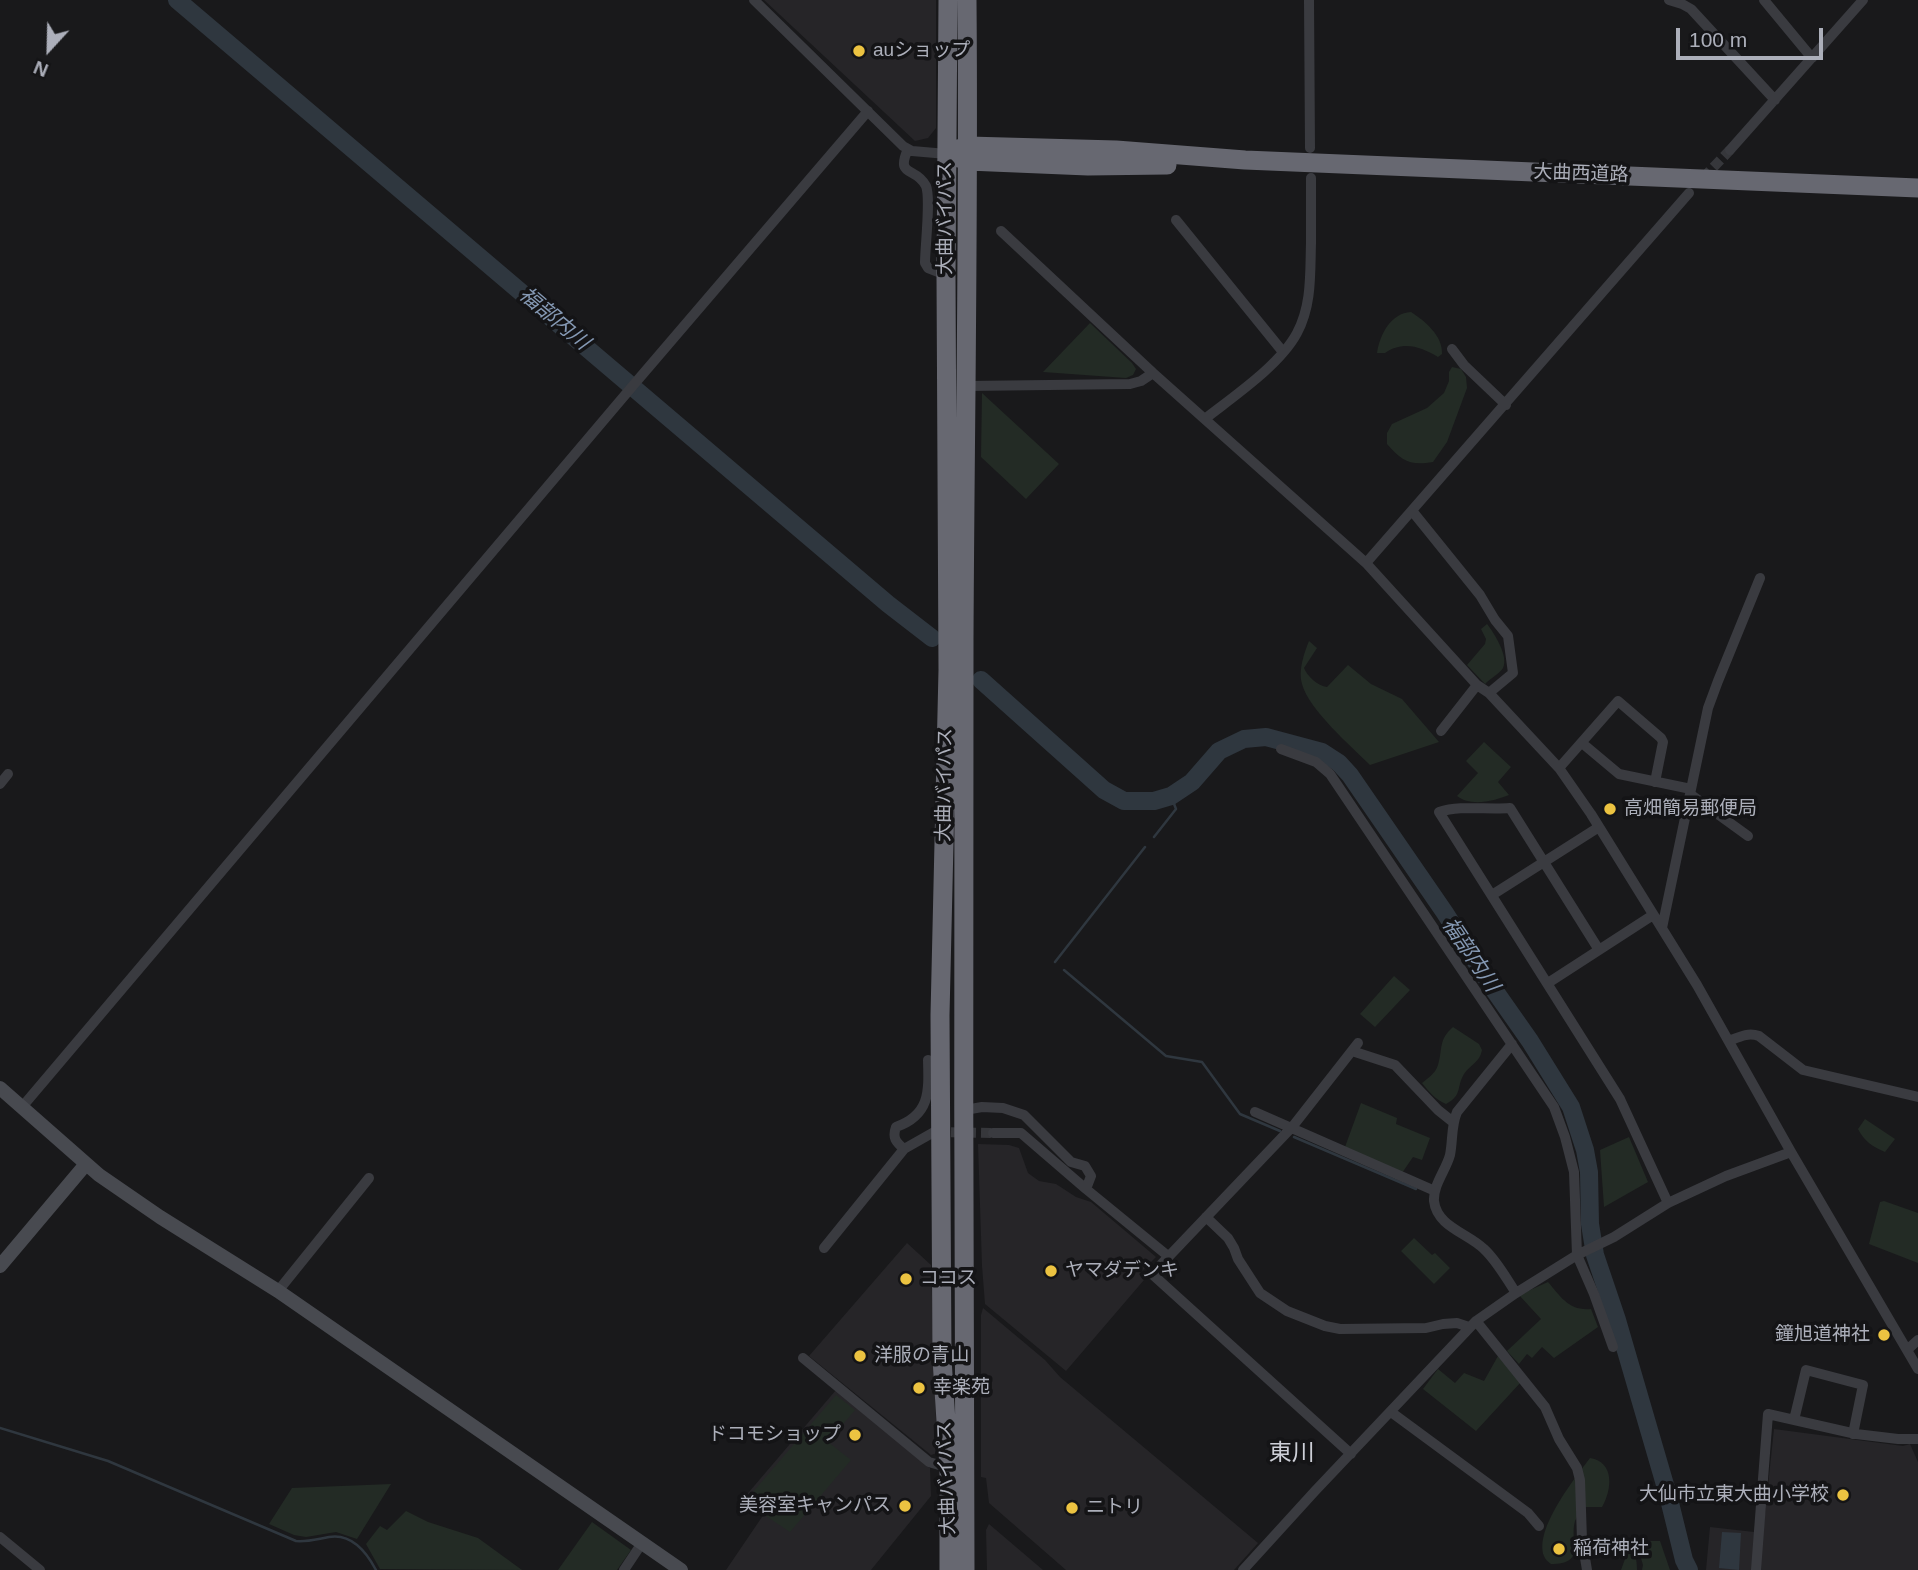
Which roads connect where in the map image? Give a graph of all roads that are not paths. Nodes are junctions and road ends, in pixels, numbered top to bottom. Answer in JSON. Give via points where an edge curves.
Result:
{"nodes":[{"id":1,"x":754,"y":0,"type":"edge"},
{"id":2,"x":948,"y":0,"type":"edge"},
{"id":3,"x":967,"y":0,"type":"edge"},
{"id":4,"x":1310,"y":0,"type":"edge"},
{"id":5,"x":1669,"y":0,"type":"edge"},
{"id":6,"x":1764,"y":0,"type":"edge"},
{"id":7,"x":1782,"y":0,"type":"edge"},
{"id":8,"x":1863,"y":0,"type":"edge"},
{"id":9,"x":1772,"y":9,"type":"junction"},
{"id":10,"x":1812,"y":58,"type":"junction"},
{"id":11,"x":1775,"y":100,"type":"junction"},
{"id":12,"x":868,"y":111,"type":"junction"},
{"id":13,"x":1310,"y":148,"type":"dead end"},
{"id":14,"x":908,"y":149,"type":"junction"},
{"id":15,"x":1730,"y":150,"type":"tunnel mouth"},
{"id":16,"x":968,"y":153,"type":"junction"},
{"id":17,"x":947,"y":154,"type":"junction"},
{"id":18,"x":1311,"y":178,"type":"dead end"},
{"id":19,"x":1918,"y":188,"type":"edge"},
{"id":20,"x":1689,"y":193,"type":"dead end"},
{"id":21,"x":1176,"y":220,"type":"dead end"},
{"id":22,"x":1001,"y":232,"type":"dead end"},
{"id":23,"x":946,"y":275,"type":"junction"},
{"id":24,"x":1452,"y":349,"type":"dead end"},
{"id":25,"x":1283,"y":352,"type":"junction"},
{"id":26,"x":1153,"y":373,"type":"junction"},
{"id":27,"x":967,"y":386,"type":"junction"},
{"id":28,"x":1506,"y":405,"type":"junction"},
{"id":29,"x":1206,"y":418,"type":"junction"},
{"id":30,"x":1413,"y":512,"type":"junction"},
{"id":31,"x":1366,"y":563,"type":"junction"},
{"id":32,"x":1760,"y":578,"type":"dead end"},
{"id":33,"x":1477,"y":685,"type":"junction"},
{"id":34,"x":1489,"y":693,"type":"junction"},
{"id":35,"x":1441,"y":731,"type":"dead end"},
{"id":36,"x":1582,"y":743,"type":"junction"},
{"id":37,"x":1281,"y":749,"type":"dead end"},
{"id":38,"x":1559,"y":768,"type":"junction"},
{"id":39,"x":8,"y":774,"type":"dead end"},
{"id":40,"x":1655,"y":782,"type":"junction"},
{"id":41,"x":0,"y":783,"type":"edge"},
{"id":42,"x":1690,"y":792,"type":"junction"},
{"id":43,"x":1599,"y":827,"type":"junction"},
{"id":44,"x":1748,"y":836,"type":"dead end"},
{"id":45,"x":1544,"y":862,"type":"junction"},
{"id":46,"x":1492,"y":895,"type":"junction"},
{"id":47,"x":1653,"y":915,"type":"junction"},
{"id":48,"x":1662,"y":929,"type":"junction"},
{"id":49,"x":1599,"y":950,"type":"junction"},
{"id":50,"x":1548,"y":983,"type":"junction"},
{"id":51,"x":1729,"y":1041,"type":"junction"},
{"id":52,"x":1511,"y":1044,"type":"junction"},
{"id":53,"x":940,"y":1068,"type":"junction"},
{"id":54,"x":0,"y":1088,"type":"edge"},
{"id":55,"x":1918,"y":1097,"type":"edge"},
{"id":56,"x":22,"y":1107,"type":"junction"},
{"id":57,"x":965,"y":1110,"type":"junction"},
{"id":58,"x":1255,"y":1112,"type":"dead end"},
{"id":59,"x":1453,"y":1122,"type":"junction"},
{"id":60,"x":1291,"y":1129,"type":"junction"},
{"id":61,"x":934,"y":1132,"type":"tunnel mouth"},
{"id":62,"x":993,"y":1133,"type":"tunnel mouth"},
{"id":63,"x":904,"y":1149,"type":"junction"},
{"id":64,"x":1791,"y":1152,"type":"junction"},
{"id":65,"x":86,"y":1164,"type":"junction"},
{"id":66,"x":369,"y":1178,"type":"dead end"},
{"id":67,"x":1086,"y":1189,"type":"junction"},
{"id":68,"x":1435,"y":1191,"type":"junction"},
{"id":69,"x":1668,"y":1203,"type":"junction"},
{"id":70,"x":1206,"y":1217,"type":"junction"},
{"id":71,"x":824,"y":1248,"type":"dead end"},
{"id":72,"x":1581,"y":1254,"type":"junction"},
{"id":73,"x":1168,"y":1256,"type":"junction"},
{"id":74,"x":0,"y":1266,"type":"edge"},
{"id":75,"x":278,"y":1291,"type":"junction"},
{"id":76,"x":1516,"y":1293,"type":"junction"},
{"id":77,"x":1472,"y":1324,"type":"junction"},
{"id":78,"x":1918,"y":1340,"type":"edge"},
{"id":79,"x":1613,"y":1347,"type":"dead end"},
{"id":80,"x":1907,"y":1350,"type":"junction"},
{"id":81,"x":803,"y":1358,"type":"dead end"},
{"id":82,"x":1918,"y":1369,"type":"edge"},
{"id":83,"x":1391,"y":1412,"type":"junction"},
{"id":84,"x":1794,"y":1420,"type":"junction"},
{"id":85,"x":1853,"y":1434,"type":"junction"},
{"id":86,"x":1918,"y":1439,"type":"edge"},
{"id":87,"x":1351,"y":1454,"type":"junction"},
{"id":88,"x":949,"y":1468,"type":"junction"},
{"id":89,"x":1539,"y":1526,"type":"dead end"},
{"id":90,"x":0,"y":1537,"type":"edge"},
{"id":91,"x":642,"y":1543,"type":"junction"},
{"id":92,"x":40,"y":1570,"type":"edge"},
{"id":93,"x":624,"y":1570,"type":"edge"},
{"id":94,"x":681,"y":1570,"type":"edge"},
{"id":95,"x":949,"y":1570,"type":"edge"},
{"id":96,"x":965,"y":1570,"type":"edge"},
{"id":97,"x":1242,"y":1570,"type":"edge"},
{"id":98,"x":1587,"y":1570,"type":"edge"},
{"id":99,"x":1756,"y":1570,"type":"edge"}],
"edges":[{"from":1,"to":12,"type":"street"},
{"from":2,"to":17,"type":"highway","name":"大曲バイパス"},
{"from":3,"to":16,"type":"highway","name":"大曲バイパス"},
{"from":4,"to":13,"type":"street"},
{"from":5,"to":11,"type":"street","via":[[1691,9]]},
{"from":6,"to":9,"type":"street"},
{"from":7,"to":9,"type":"street"},
{"from":8,"to":10,"type":"street"},
{"from":9,"to":10,"type":"street"},
{"from":10,"to":11,"type":"street"},
{"from":11,"to":15,"type":"street"},
{"from":12,"to":14,"type":"street"},
{"from":12,"to":56,"type":"street"},
{"from":14,"to":17,"type":"street"},
{"from":14,"to":23,"type":"street","via":[[902,161],[904,169],[921,179],[928,192],[925,263]]},
{"from":16,"to":17,"type":"highway","name":"大曲西道路"},
{"from":16,"to":19,"type":"highway","name":"大曲西道路","via":[[1088,166],[1245,160]]},
{"from":16,"to":27,"type":"highway","name":"大曲バイパス"},
{"from":17,"to":23,"type":"highway","name":"大曲バイパス"},
{"from":18,"to":25,"type":"street","via":[[1310,290],[1305,317]]},
{"from":20,"to":28,"type":"street"},
{"from":21,"to":25,"type":"street"},
{"from":22,"to":26,"type":"street"},
{"from":23,"to":53,"type":"highway","name":"大曲バイパス","via":[[948,670]]},
{"from":24,"to":28,"type":"street"},
{"from":25,"to":29,"type":"street"},
{"from":26,"to":27,"type":"street","via":[[1130,384]]},
{"from":26,"to":29,"type":"street"},
{"from":27,"to":57,"type":"highway","name":"大曲バイパス"},
{"from":28,"to":30,"type":"street"},
{"from":29,"to":31,"type":"street"},
{"from":30,"to":31,"type":"street"},
{"from":30,"to":34,"type":"street","via":[[1508,636],[1513,673]]},
{"from":31,"to":33,"type":"street"},
{"from":32,"to":42,"type":"street","via":[[1708,708]]},
{"from":33,"to":34,"type":"street"},
{"from":33,"to":35,"type":"street"},
{"from":34,"to":38,"type":"street"},
{"from":36,"to":38,"type":"street"},
{"from":36,"to":40,"type":"street","via":[[1619,774]]},
{"from":36,"to":40,"type":"street","via":[[1618,701],[1663,742]]},
{"from":37,"to":52,"type":"street","via":[[1316,762],[1330,774]]},
{"from":38,"to":43,"type":"street"},
{"from":39,"to":41,"type":"street"},
{"from":40,"to":42,"type":"street"},
{"from":42,"to":44,"type":"street"},
{"from":42,"to":48,"type":"street"},
{"from":43,"to":45,"type":"street"},
{"from":43,"to":47,"type":"street"},
{"from":45,"to":46,"type":"street"},
{"from":45,"to":46,"type":"street","via":[[1510,808],[1439,812]]},
{"from":45,"to":49,"type":"street"},
{"from":46,"to":50,"type":"street"},
{"from":47,"to":48,"type":"street"},
{"from":47,"to":49,"type":"street"},
{"from":48,"to":51,"type":"street"},
{"from":49,"to":50,"type":"street"},
{"from":50,"to":69,"type":"street","via":[[1620,1099]]},
{"from":51,"to":55,"type":"street","via":[[1753,1034],[1803,1070]]},
{"from":51,"to":64,"type":"street"},
{"from":52,"to":59,"type":"street"},
{"from":52,"to":72,"type":"street","via":[[1553,1107],[1565,1137],[1575,1181]]},
{"from":53,"to":63,"type":"street","via":[[928,1060],[926,1101],[918,1114],[896,1127],[895,1141]]},
{"from":53,"to":88,"type":"highway","name":"大曲バイパス","via":[[942,1359]]},
{"from":54,"to":56,"type":"street"},
{"from":56,"to":65,"type":"street"},
{"from":57,"to":67,"type":"street","via":[[1003,1108],[1024,1115],[1071,1162],[1085,1166],[1091,1176]]},
{"from":57,"to":96,"type":"highway","name":"大曲バイパス"},
{"from":58,"to":60,"type":"street"},
{"from":59,"to":60,"type":"street","via":[[1395,1065],[1355,1047]]},
{"from":59,"to":68,"type":"street","via":[[1451,1152]]},
{"from":60,"to":68,"type":"street"},
{"from":60,"to":70,"type":"street"},
{"from":61,"to":63,"type":"street"},
{"from":62,"to":67,"type":"street","via":[[1021,1133]]},
{"from":63,"to":71,"type":"street"},
{"from":64,"to":69,"type":"street"},
{"from":64,"to":80,"type":"street"},
{"from":65,"to":74,"type":"street"},
{"from":65,"to":75,"type":"street"},
{"from":66,"to":75,"type":"street"},
{"from":67,"to":73,"type":"street"},
{"from":68,"to":76,"type":"street","via":[[1439,1216],[1486,1250]]},
{"from":69,"to":72,"type":"street"},
{"from":70,"to":73,"type":"street"},
{"from":70,"to":77,"type":"street","via":[[1228,1238],[1260,1293],[1299,1316],[1340,1329]]},
{"from":72,"to":76,"type":"street"},
{"from":72,"to":79,"type":"street"},
{"from":73,"to":87,"type":"street","via":[[1152,1274]]},
{"from":75,"to":91,"type":"street"},
{"from":76,"to":77,"type":"street"},
{"from":77,"to":83,"type":"street"},
{"from":77,"to":98,"type":"street","via":[[1545,1407],[1577,1468]]},
{"from":78,"to":80,"type":"street"},
{"from":80,"to":82,"type":"street"},
{"from":81,"to":88,"type":"street","via":[[929,1462]]},
{"from":83,"to":87,"type":"street"},
{"from":83,"to":89,"type":"street","via":[[1528,1513]]},
{"from":84,"to":85,"type":"street"},
{"from":84,"to":85,"type":"street","via":[[1806,1370],[1863,1385]]},
{"from":84,"to":99,"type":"street","via":[[1768,1414]]},
{"from":85,"to":86,"type":"street"},
{"from":87,"to":97,"type":"street"},
{"from":88,"to":95,"type":"highway","name":"大曲バイパス"},
{"from":90,"to":92,"type":"street"},
{"from":91,"to":93,"type":"street"},
{"from":91,"to":94,"type":"street"}]}
